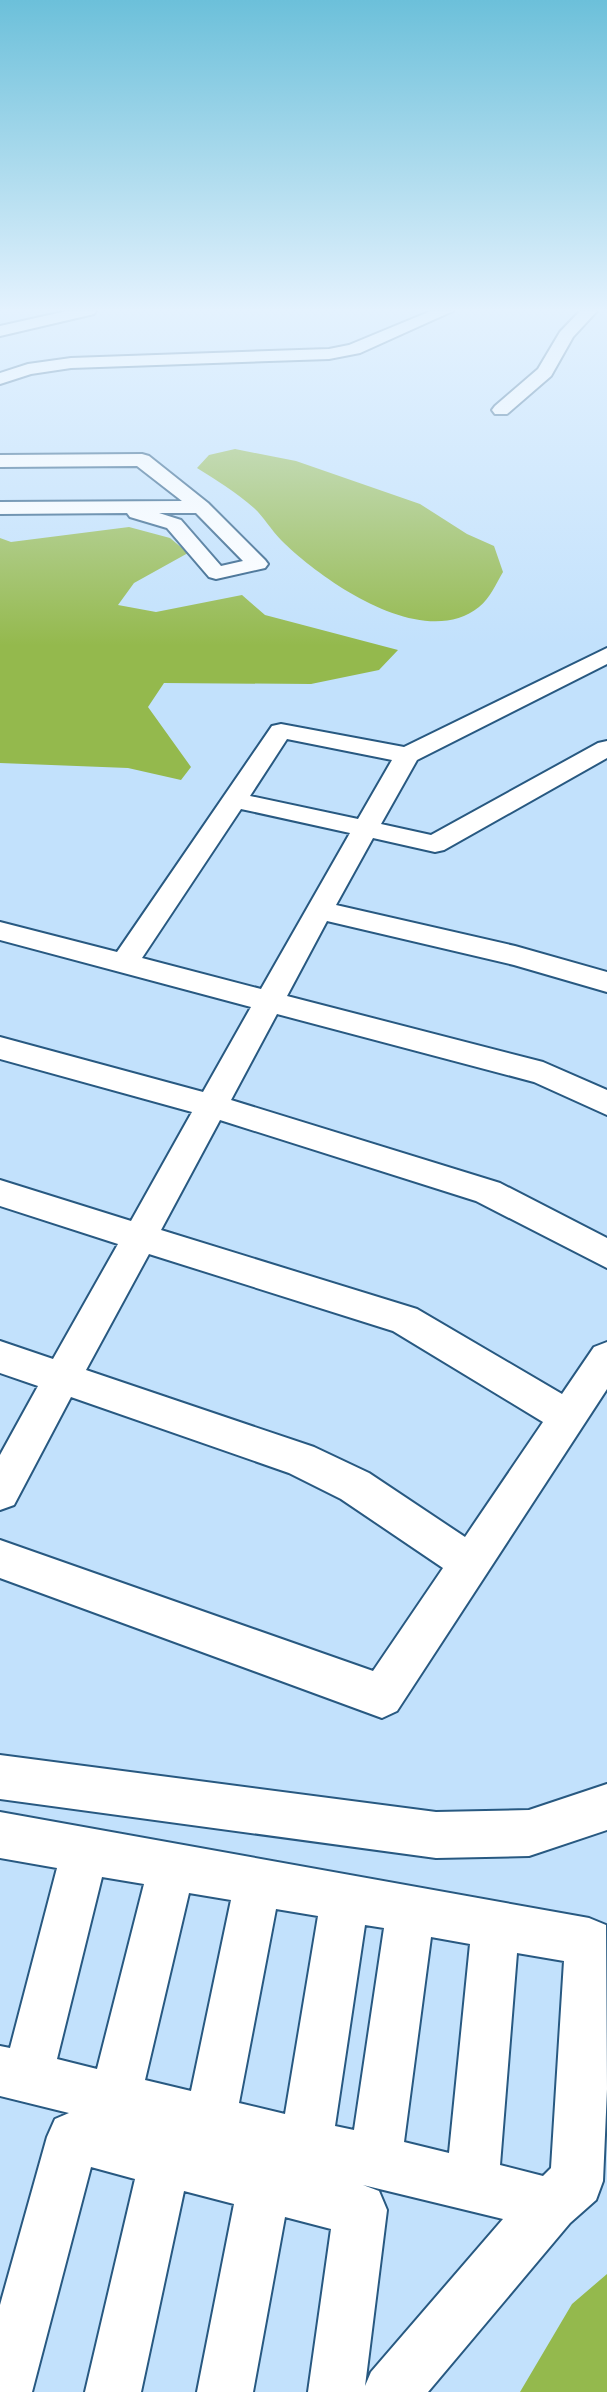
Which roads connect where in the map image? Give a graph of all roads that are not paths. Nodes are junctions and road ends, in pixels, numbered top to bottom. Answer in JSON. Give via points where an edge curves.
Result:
{"nodes":[{"id":1,"x":0,"y":443,"type":"edge"},
{"id":2,"x":51,"y":452,"type":"junction"},
{"id":3,"x":142,"y":460,"type":"junction"},
{"id":4,"x":0,"y":461,"type":"edge"},
{"id":5,"x":70,"y":461,"type":"junction"},
{"id":6,"x":201,"y":506,"type":"junction"},
{"id":7,"x":118,"y":507,"type":"junction"},
{"id":8,"x":0,"y":508,"type":"edge"},
{"id":9,"x":67,"y":515,"type":"junction"},
{"id":10,"x":177,"y":528,"type":"junction"},
{"id":11,"x":607,"y":655,"type":"edge"},
{"id":12,"x":583,"y":667,"type":"junction"},
{"id":13,"x":607,"y":681,"type":"edge"},
{"id":14,"x":607,"y":748,"type":"edge"},
{"id":15,"x":407,"y":755,"type":"junction"},
{"id":16,"x":235,"y":800,"type":"junction"},
{"id":17,"x":365,"y":828,"type":"junction"},
{"id":18,"x":319,"y":910,"type":"junction"},
{"id":19,"x":0,"y":931,"type":"edge"},
{"id":20,"x":124,"y":964,"type":"junction"},
{"id":21,"x":607,"y":982,"type":"edge"},
{"id":22,"x":268,"y":1002,"type":"junction"},
{"id":23,"x":0,"y":1048,"type":"edge"},
{"id":24,"x":607,"y":1103,"type":"edge"},
{"id":25,"x":211,"y":1106,"type":"junction"},
{"id":26,"x":0,"y":1193,"type":"edge"},
{"id":27,"x":140,"y":1236,"type":"junction"},
{"id":28,"x":607,"y":1254,"type":"edge"},
{"id":29,"x":0,"y":1357,"type":"edge"},
{"id":30,"x":607,"y":1358,"type":"edge"},
{"id":31,"x":62,"y":1378,"type":"junction"},
{"id":32,"x":567,"y":1417,"type":"junction"},
{"id":33,"x":0,"y":1492,"type":"edge"},
{"id":34,"x":0,"y":1559,"type":"edge"},
{"id":35,"x":470,"y":1563,"type":"junction"},
{"id":36,"x":0,"y":1777,"type":"edge"},
{"id":37,"x":607,"y":1807,"type":"edge"},
{"id":38,"x":1,"y":1838,"type":"edge"},
{"id":39,"x":85,"y":1850,"type":"junction"},
{"id":40,"x":172,"y":1866,"type":"junction"},
{"id":41,"x":258,"y":1882,"type":"junction"},
{"id":42,"x":345,"y":1898,"type":"junction"},
{"id":43,"x":411,"y":1909,"type":"junction"},
{"id":44,"x":496,"y":1925,"type":"junction"},
{"id":45,"x":13,"y":2075,"type":"edge"},
{"id":46,"x":115,"y":2099,"type":"junction"},
{"id":47,"x":210,"y":2122,"type":"junction"},
{"id":48,"x":306,"y":2145,"type":"junction"},
{"id":49,"x":164,"y":2160,"type":"junction"},
{"id":50,"x":375,"y":2162,"type":"junction"},
{"id":51,"x":472,"y":2185,"type":"junction"},
{"id":52,"x":264,"y":2186,"type":"junction"},
{"id":53,"x":551,"y":2204,"type":"junction"},
{"id":54,"x":4,"y":2392,"type":"edge"},
{"id":55,"x":113,"y":2392,"type":"edge"},
{"id":56,"x":225,"y":2392,"type":"edge"},
{"id":57,"x":336,"y":2392,"type":"edge"},
{"id":58,"x":391,"y":2392,"type":"edge"}],
"edges":[{"from":1,"to":2,"type":"street"},
{"from":2,"to":3,"type":"street","via":[[128,443]]},
{"from":2,"to":4,"type":"street"},
{"from":2,"to":5,"type":"street"},
{"from":3,"to":5,"type":"street"},
{"from":3,"to":6,"type":"street"},
{"from":5,"to":9,"type":"street"},
{"from":6,"to":7,"type":"street"},
{"from":6,"to":10,"type":"street","via":[[258,564],[216,573]]},
{"from":7,"to":9,"type":"street"},
{"from":7,"to":10,"type":"street"},
{"from":8,"to":9,"type":"street"},
{"from":9,"to":10,"type":"street"},
{"from":11,"to":12,"type":"street"},
{"from":12,"to":13,"type":"street"},
{"from":12,"to":15,"type":"street"},
{"from":14,"to":17,"type":"street","via":[[435,844]]},
{"from":15,"to":16,"type":"street","via":[[281,732]]},
{"from":15,"to":17,"type":"street"},
{"from":16,"to":17,"type":"street"},
{"from":16,"to":20,"type":"street"},
{"from":17,"to":18,"type":"street"},
{"from":18,"to":21,"type":"street"},
{"from":18,"to":22,"type":"street"},
{"from":19,"to":20,"type":"street"},
{"from":20,"to":22,"type":"street"},
{"from":22,"to":24,"type":"street","via":[[543,1073]]},
{"from":22,"to":25,"type":"street"},
{"from":23,"to":25,"type":"street"},
{"from":25,"to":27,"type":"street"},
{"from":25,"to":28,"type":"street","via":[[488,1192]]},
{"from":26,"to":27,"type":"street"},
{"from":27,"to":31,"type":"street"},
{"from":27,"to":32,"type":"street","via":[[404,1320]]},
{"from":29,"to":31,"type":"street"},
{"from":30,"to":32,"type":"street"},
{"from":31,"to":33,"type":"street"},
{"from":31,"to":35,"type":"street","via":[[300,1459],[355,1486]]},
{"from":32,"to":35,"type":"street"},
{"from":34,"to":35,"type":"street","via":[[382,1696]]},
{"from":36,"to":37,"type":"street","via":[[436,1835],[529,1833]]},
{"from":38,"to":39,"type":"street"},
{"from":39,"to":40,"type":"street"},
{"from":39,"to":45,"type":"street"},
{"from":40,"to":41,"type":"street"},
{"from":40,"to":46,"type":"street"},
{"from":41,"to":42,"type":"street"},
{"from":41,"to":47,"type":"street"},
{"from":42,"to":43,"type":"street"},
{"from":42,"to":48,"type":"street"},
{"from":43,"to":44,"type":"street"},
{"from":43,"to":50,"type":"street"},
{"from":44,"to":51,"type":"street"},
{"from":44,"to":53,"type":"street","via":[[589,1942],[576,2181]]},
{"from":45,"to":46,"type":"street"},
{"from":46,"to":47,"type":"street"},
{"from":47,"to":48,"type":"street"},
{"from":48,"to":50,"type":"street"},
{"from":49,"to":52,"type":"street"},
{"from":49,"to":54,"type":"street","via":[[73,2137]]},
{"from":49,"to":55,"type":"street"},
{"from":50,"to":51,"type":"street"},
{"from":51,"to":53,"type":"street"},
{"from":52,"to":56,"type":"street"},
{"from":52,"to":57,"type":"street","via":[[360,2210]]},
{"from":53,"to":58,"type":"street"}]}
